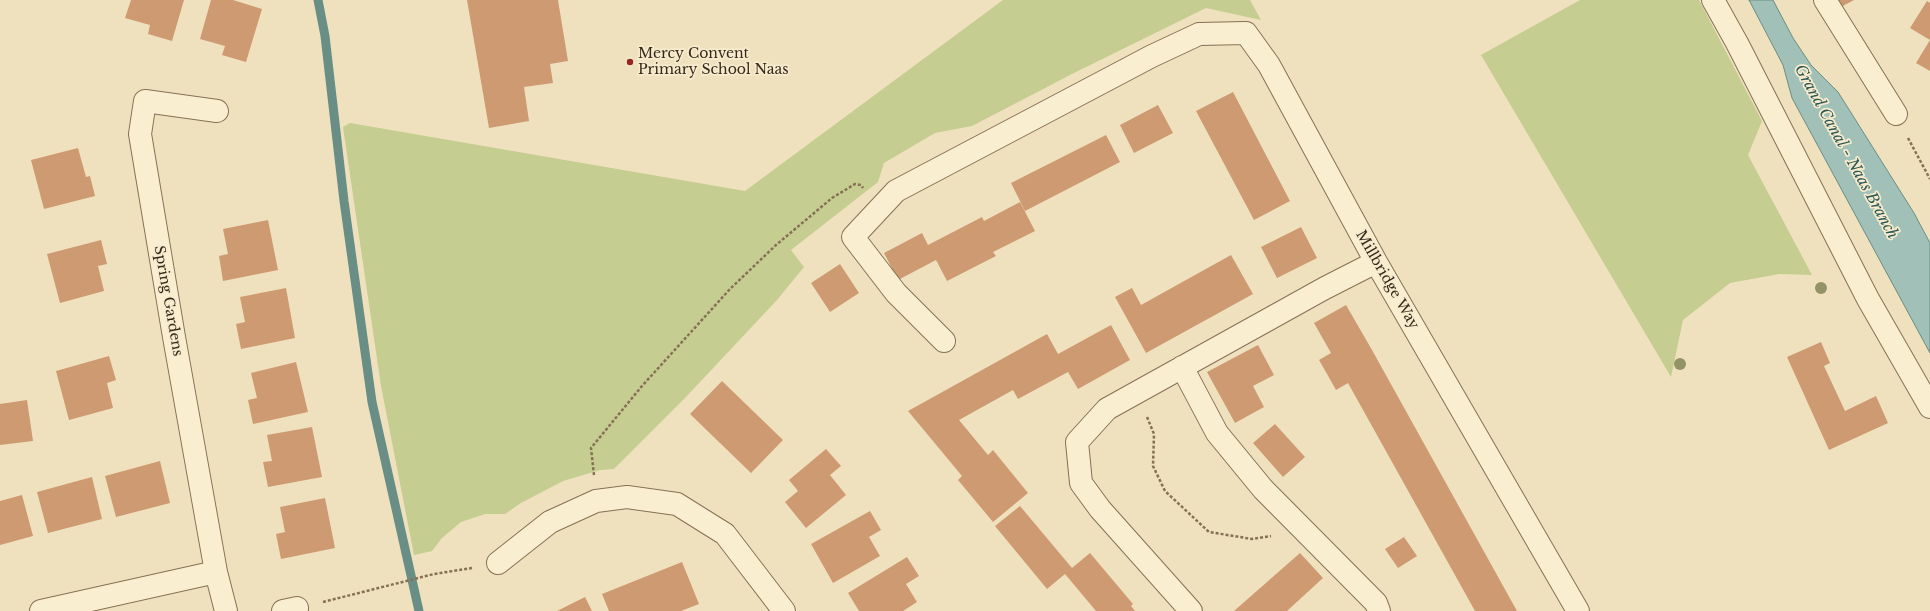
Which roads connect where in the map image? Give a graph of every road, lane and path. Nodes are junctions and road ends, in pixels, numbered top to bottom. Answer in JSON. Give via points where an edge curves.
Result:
{"nodes":[{"id":1,"x":1714,"y":0,"type":"edge"},
{"id":2,"x":1825,"y":0,"type":"edge"},
{"id":3,"x":217,"y":111,"type":"dead end"},
{"id":4,"x":1896,"y":114,"type":"joint"},
{"id":5,"x":1930,"y":179,"type":"edge"},
{"id":6,"x":879,"y":208,"type":"junction"},
{"id":7,"x":1376,"y":262,"type":"junction"},
{"id":8,"x":944,"y":341,"type":"dead end"},
{"id":9,"x":1182,"y":367,"type":"junction"},
{"id":10,"x":1136,"y":393,"type":"junction"},
{"id":11,"x":1930,"y":407,"type":"edge"},
{"id":12,"x":596,"y":501,"type":"junction"},
{"id":13,"x":1305,"y":532,"type":"junction"},
{"id":14,"x":498,"y":564,"type":"joint"},
{"id":15,"x":216,"y":572,"type":"junction"},
{"id":16,"x":290,"y":610,"type":"edge"},
{"id":17,"x":41,"y":611,"type":"edge"},
{"id":18,"x":226,"y":611,"type":"edge"},
{"id":19,"x":784,"y":611,"type":"edge"},
{"id":20,"x":1191,"y":611,"type":"edge"},
{"id":21,"x":1379,"y":611,"type":"edge"},
{"id":22,"x":1578,"y":611,"type":"edge"}],
"edges":[{"from":1,"to":11,"type":"street","via":[[1868,299]]},
{"from":2,"to":4,"type":"street"},
{"from":3,"to":15,"type":"street","name":"Spring Gardens","via":[[145,101],[140,134]]},
{"from":4,"to":5,"type":"path"},
{"from":6,"to":7,"type":"street","name":"Millbridge Way","via":[[896,191],[1152,56],[1199,34],[1246,33],[1269,65]]},
{"from":6,"to":8,"type":"street","via":[[853,237],[896,293]]},
{"from":6,"to":12,"type":"path","via":[[861,185],[855,184],[827,202],[776,245],[730,289],[642,386],[591,448]]},
{"from":7,"to":9,"type":"street"},
{"from":7,"to":22,"type":"street","name":"Millbridge Way"},
{"from":9,"to":10,"type":"street"},
{"from":9,"to":13,"type":"street","via":[[1217,432],[1263,489]]},
{"from":10,"to":13,"type":"path","via":[[1154,434],[1153,466],[1164,491],[1209,532],[1252,539]]},
{"from":10,"to":20,"type":"street","via":[[1107,409],[1077,442],[1081,483],[1100,509]]},
{"from":12,"to":14,"type":"street","via":[[550,522]]},
{"from":12,"to":19,"type":"street","via":[[627,497],[678,504],[725,534]]},
{"from":13,"to":21,"type":"street","via":[[1376,603]]},
{"from":14,"to":16,"type":"path","via":[[434,574]]},
{"from":15,"to":17,"type":"street"},
{"from":15,"to":18,"type":"street","name":"Spring Gardens"}]}
